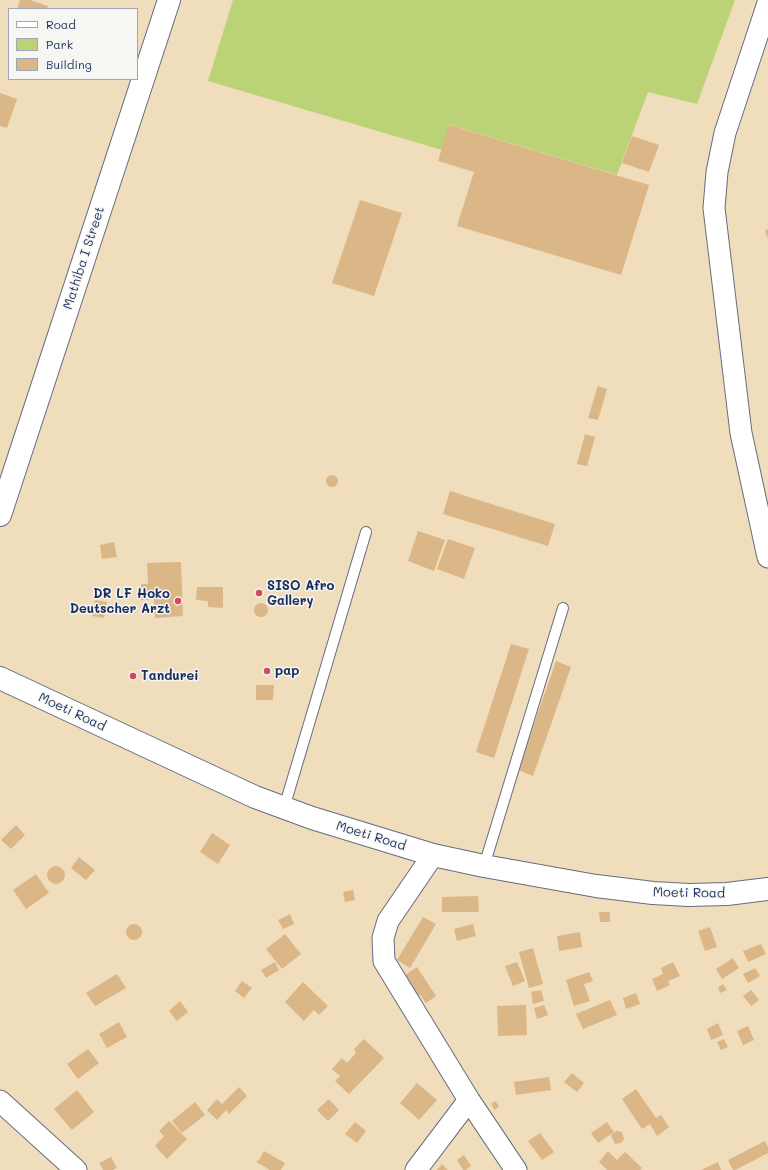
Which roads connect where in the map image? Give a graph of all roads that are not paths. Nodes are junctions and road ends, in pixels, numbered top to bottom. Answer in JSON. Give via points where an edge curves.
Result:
{"nodes":[{"id":1,"x":168,"y":0,"type":"edge"},
{"id":2,"x":768,"y":3,"type":"edge"},
{"id":3,"x":0,"y":515,"type":"edge"},
{"id":4,"x":366,"y":532,"type":"dead end"},
{"id":5,"x":768,"y":557,"type":"edge"},
{"id":6,"x":563,"y":608,"type":"dead end"},
{"id":7,"x":0,"y":678,"type":"edge"},
{"id":8,"x":284,"y":808,"type":"junction"},
{"id":9,"x":433,"y":855,"type":"junction"},
{"id":10,"x":484,"y":866,"type":"junction"},
{"id":11,"x":768,"y":889,"type":"edge"},
{"id":12,"x":469,"y":1100,"type":"junction"},
{"id":13,"x":0,"y":1101,"type":"edge"},
{"id":14,"x":76,"y":1170,"type":"edge"},
{"id":15,"x":416,"y":1170,"type":"edge"},
{"id":16,"x":516,"y":1170,"type":"edge"}],
"edges":[{"from":1,"to":3,"type":"street","name":"Mathiba I Street"},
{"from":2,"to":5,"type":"street","via":[[725,133],[717,172],[714,208],[741,433]]},
{"from":4,"to":8,"type":"lane"},
{"from":6,"to":10,"type":"lane"},
{"from":7,"to":8,"type":"street","name":"Moeti Road","via":[[212,778]]},
{"from":8,"to":9,"type":"street","name":"Moeti Road"},
{"from":9,"to":10,"type":"street","name":"Moeti Road"},
{"from":9,"to":12,"type":"street","via":[[388,921],[383,938],[384,961]]},
{"from":10,"to":11,"type":"street","name":"Moeti Road","via":[[596,886],[653,893],[727,894]]},
{"from":12,"to":15,"type":"street"},
{"from":12,"to":16,"type":"street"},
{"from":13,"to":14,"type":"street"}]}
